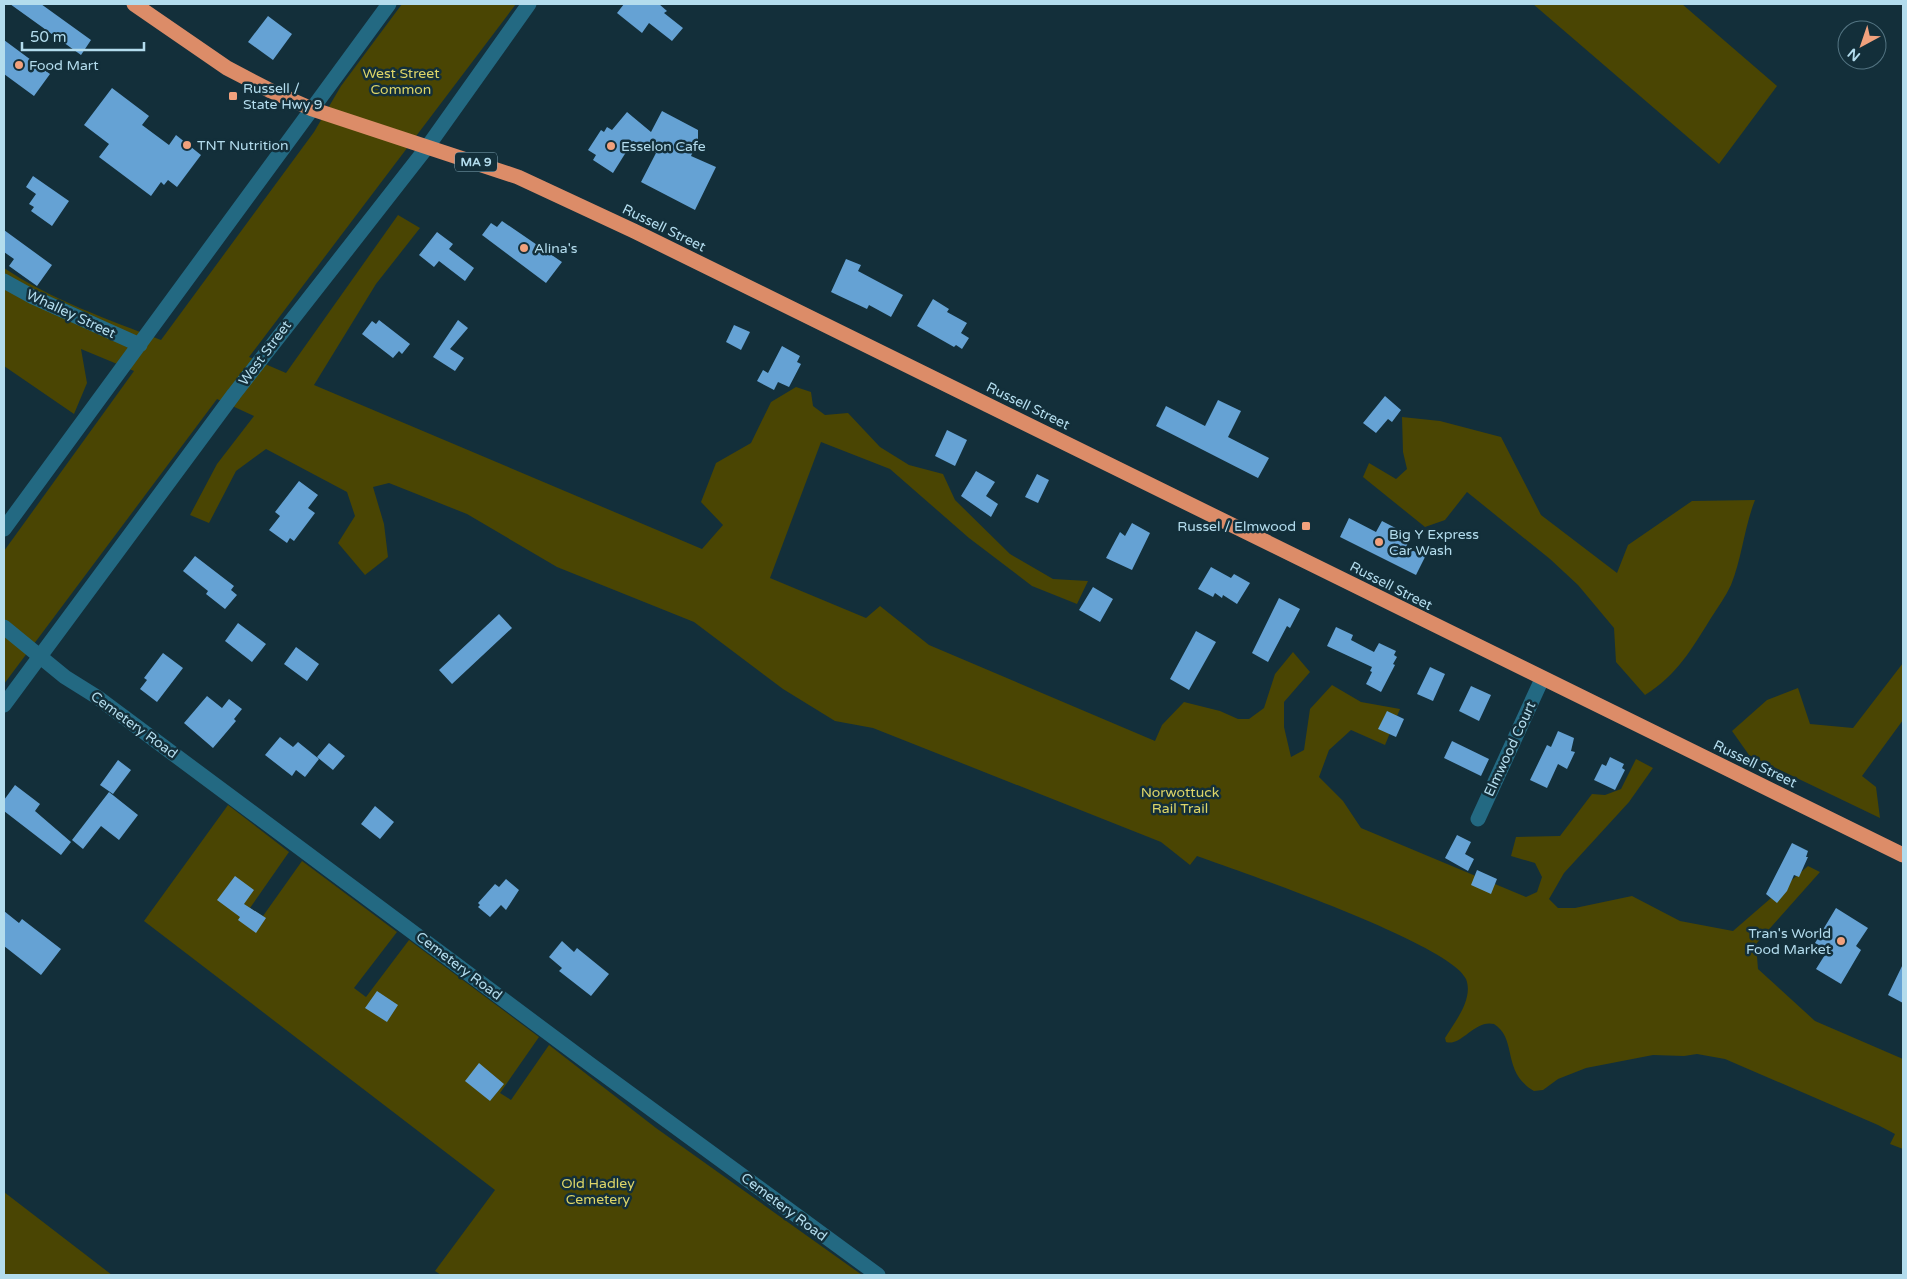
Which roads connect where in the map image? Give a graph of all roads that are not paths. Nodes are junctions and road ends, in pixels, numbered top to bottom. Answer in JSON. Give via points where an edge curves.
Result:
{"nodes":[{"id":1,"x":134,"y":4,"type":"edge"},
{"id":2,"x":389,"y":4,"type":"edge"},
{"id":3,"x":529,"y":4,"type":"edge"},
{"id":4,"x":312,"y":109,"type":"junction"},
{"id":5,"x":428,"y":146,"type":"junction"},
{"id":6,"x":4,"y":281,"type":"edge"},
{"id":7,"x":140,"y":345,"type":"junction"},
{"id":8,"x":4,"y":528,"type":"edge"},
{"id":9,"x":4,"y":627,"type":"edge"},
{"id":10,"x":40,"y":657,"type":"junction"},
{"id":11,"x":1542,"y":679,"type":"junction"},
{"id":12,"x":4,"y":705,"type":"edge"},
{"id":13,"x":1478,"y":819,"type":"dead end"},
{"id":14,"x":1903,"y":855,"type":"edge"},
{"id":15,"x":878,"y":1275,"type":"edge"}],
"edges":[{"from":1,"to":4,"type":"highway","name":"Russell Street","number":"MA 9","via":[[227,68]]},
{"from":2,"to":4,"type":"street"},
{"from":3,"to":5,"type":"street","name":"West Street"},
{"from":4,"to":5,"type":"highway","name":"Russell Street","number":"MA 9"},
{"from":4,"to":7,"type":"street"},
{"from":5,"to":10,"type":"street","name":"West Street","via":[[234,394]]},
{"from":5,"to":11,"type":"highway","name":"Russell Street","number":"MA 9","via":[[518,177],[642,235]]},
{"from":6,"to":7,"type":"street","name":"Whalley Street"},
{"from":7,"to":8,"type":"street"},
{"from":9,"to":10,"type":"street","name":"Cemetery Road"},
{"from":10,"to":12,"type":"street","name":"West Street"},
{"from":10,"to":15,"type":"street","name":"Cemetery Road"},
{"from":11,"to":13,"type":"street","name":"Elmwood Court"},
{"from":11,"to":14,"type":"highway","name":"Russell Street","number":"MA 9"}]}
